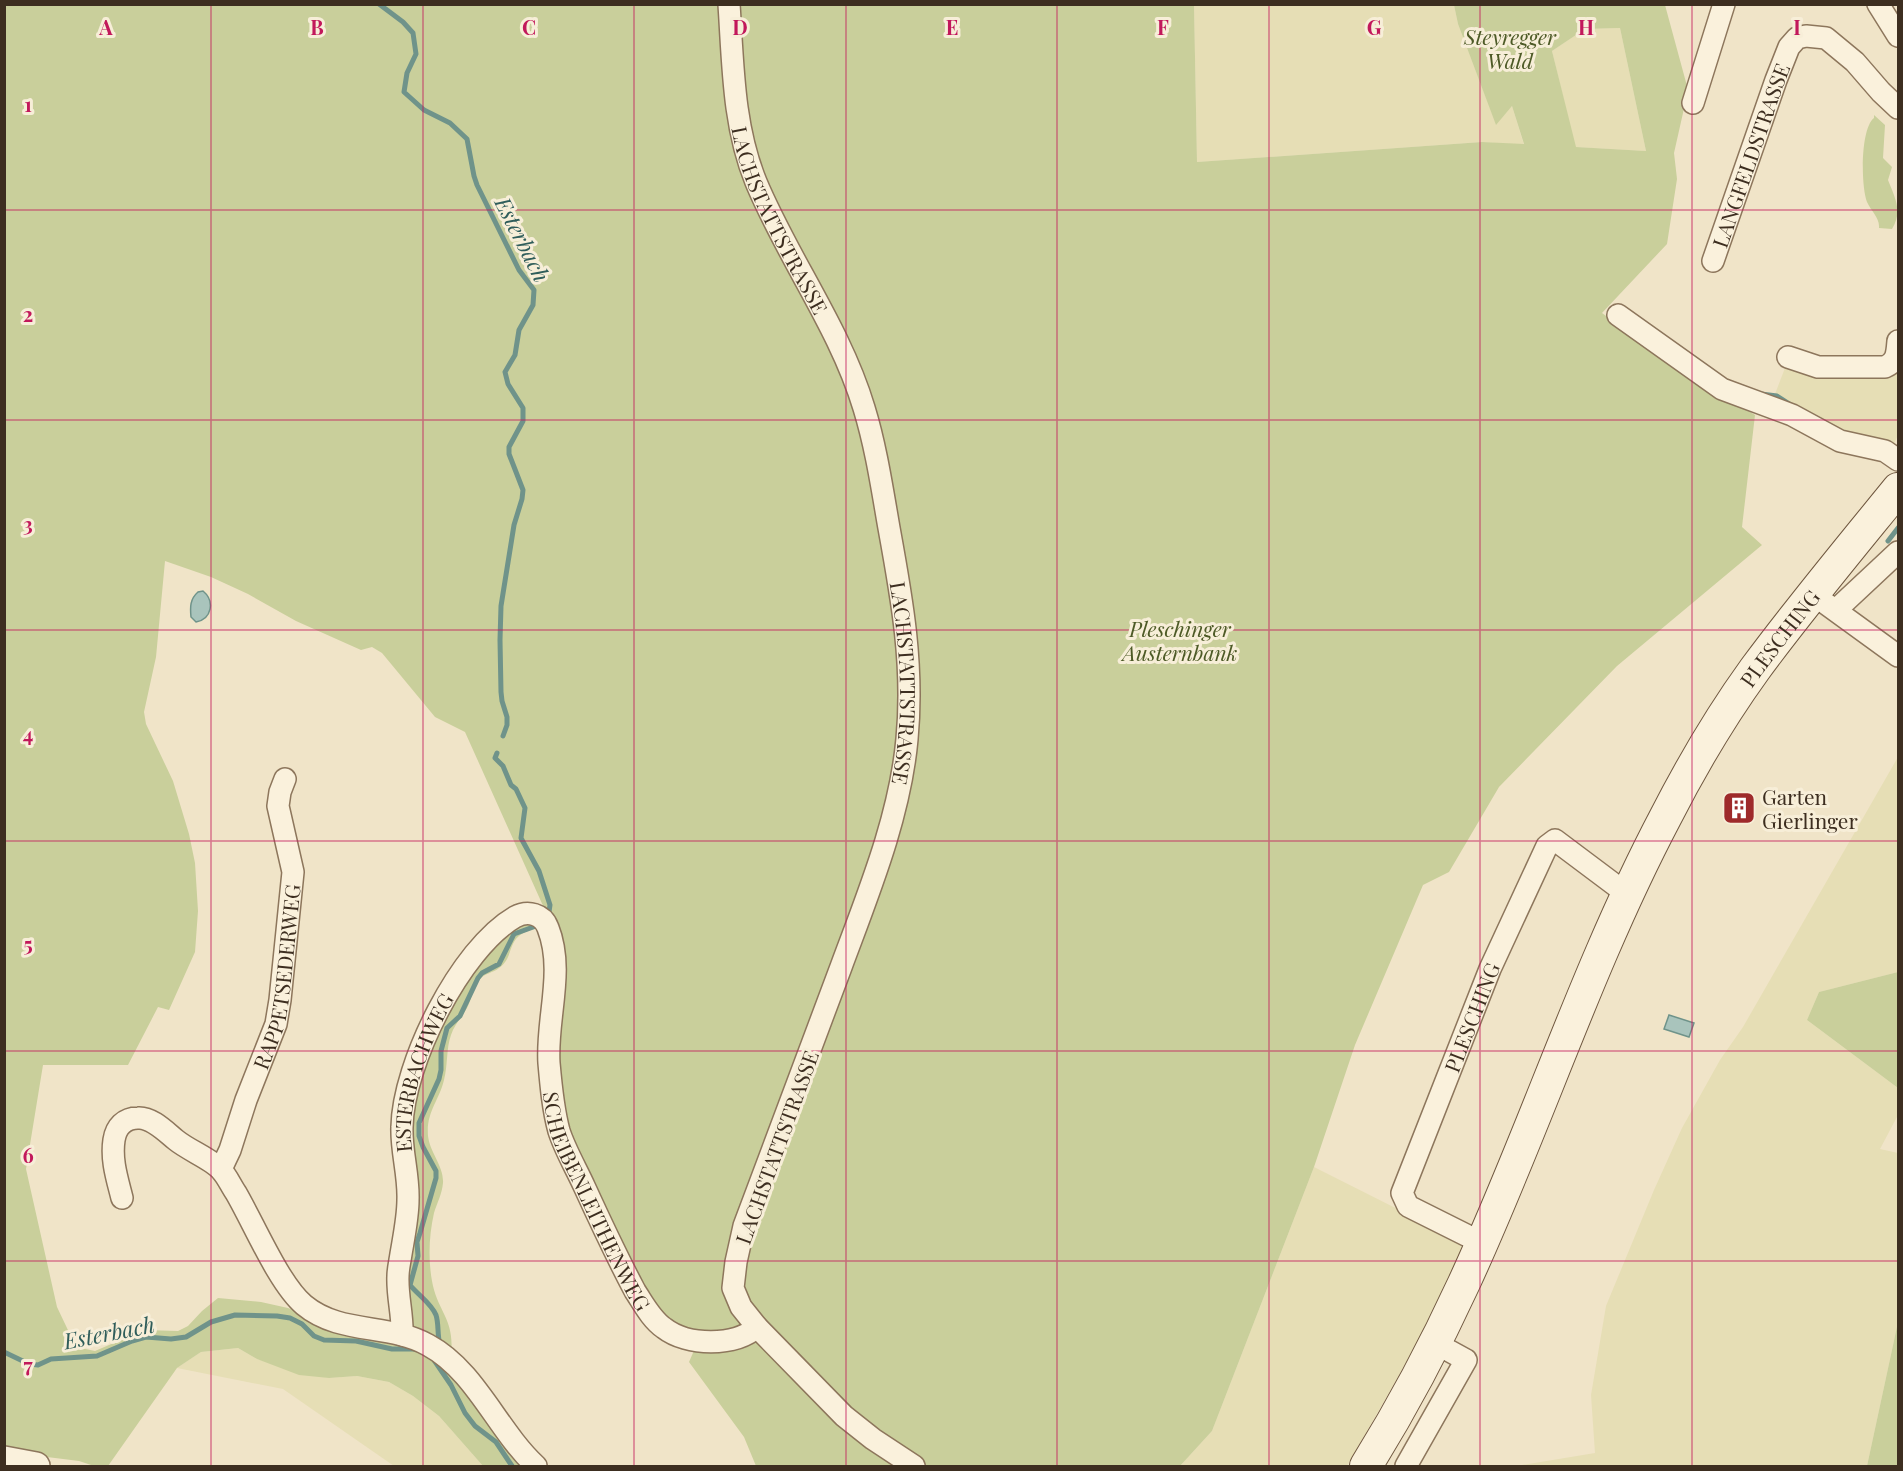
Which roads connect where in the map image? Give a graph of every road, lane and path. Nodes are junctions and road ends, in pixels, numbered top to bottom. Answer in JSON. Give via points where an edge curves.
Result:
{"nodes":[{"id":1,"x":729,"y":4,"type":"edge"},
{"id":2,"x":1724,"y":4,"type":"edge"},
{"id":3,"x":1878,"y":4,"type":"edge"},
{"id":4,"x":1893,"y":4,"type":"edge"},
{"id":5,"x":1899,"y":36,"type":"edge"},
{"id":6,"x":1693,"y":103,"type":"dead end"},
{"id":7,"x":1899,"y":108,"type":"edge"},
{"id":8,"x":1713,"y":261,"type":"dead end"},
{"id":9,"x":1618,"y":315,"type":"dead end"},
{"id":10,"x":1899,"y":341,"type":"edge"},
{"id":11,"x":1788,"y":357,"type":"dead end"},
{"id":12,"x":1899,"y":460,"type":"edge"},
{"id":13,"x":1899,"y":489,"type":"edge"},
{"id":14,"x":1899,"y":552,"type":"edge"},
{"id":15,"x":1825,"y":602,"type":"junction"},
{"id":16,"x":1899,"y":656,"type":"edge"},
{"id":17,"x":285,"y":779,"type":"dead end"},
{"id":18,"x":1627,"y":894,"type":"junction"},
{"id":19,"x":556,"y":966,"type":"joint"},
{"id":20,"x":221,"y":1169,"type":"junction"},
{"id":21,"x":122,"y":1198,"type":"dead end"},
{"id":22,"x":1482,"y":1243,"type":"junction"},
{"id":23,"x":757,"y":1327,"type":"junction"},
{"id":24,"x":402,"y":1335,"type":"junction"},
{"id":25,"x":1435,"y":1343,"type":"junction"},
{"id":26,"x":4,"y":1460,"type":"edge"},
{"id":27,"x":36,"y":1467,"type":"edge"},
{"id":28,"x":536,"y":1467,"type":"edge"},
{"id":29,"x":914,"y":1467,"type":"edge"},
{"id":30,"x":1366,"y":1467,"type":"edge"},
{"id":31,"x":1406,"y":1467,"type":"edge"}],
"edges":[{"from":1,"to":23,"type":"street","name":"LACHSTATTSTRASSE","via":[[734,86],[746,153],[777,225],[845,358],[864,407],[878,463],[906,628],[910,695],[902,779],[880,854],[744,1226],[733,1288],[741,1307]]},
{"from":2,"to":6,"type":"street"},
{"from":3,"to":5,"type":"street"},
{"from":4,"to":5,"type":"street"},
{"from":7,"to":8,"type":"street","name":"LANGFELDSTRASSE","via":[[1826,38],[1797,38],[1789,47],[1776,80]]},
{"from":9,"to":12,"type":"street","via":[[1722,389],[1792,415],[1840,441],[1885,451]]},
{"from":10,"to":11,"type":"street","via":[[1897,356],[1885,367],[1818,367]]},
{"from":13,"to":15,"type":"main road","name":"PLESCHING"},
{"from":14,"to":15,"type":"street"},
{"from":15,"to":16,"type":"street"},
{"from":15,"to":18,"type":"main road","name":"PLESCHING","via":[[1755,669],[1665,819]]},
{"from":17,"to":20,"type":"street","name":"RAPPETSEDERWEG","via":[[278,806],[293,872],[276,1024]]},
{"from":18,"to":22,"type":"main road","name":"PLESCHING"},
{"from":18,"to":22,"type":"street","name":"PLESCHING","via":[[1555,840],[1547,846],[1490,969],[1402,1193],[1408,1206]]},
{"from":19,"to":23,"type":"street","name":"SCHEIBENLEITHENWEG","via":[[549,1060],[560,1132],[635,1291],[662,1327],[678,1337],[719,1341],[742,1337]]},
{"from":19,"to":24,"type":"street","name":"ESTERBACHWEG","via":[[548,926],[540,916],[517,916],[487,941],[467,965],[423,1042],[407,1094],[402,1128],[408,1200],[398,1275]]},
{"from":20,"to":21,"type":"street","via":[[144,1118],[136,1117],[126,1120],[115,1133],[114,1167]]},
{"from":20,"to":24,"type":"street","via":[[285,1281],[304,1305],[351,1327]]},
{"from":22,"to":25,"type":"main road","name":"PLESCHING"},
{"from":23,"to":29,"type":"street","name":"LACHSTATTSTRASSE","via":[[844,1416]]},
{"from":24,"to":28,"type":"street","via":[[431,1346],[450,1361]]},
{"from":25,"to":30,"type":"main road","name":"PLESCHING"},
{"from":25,"to":31,"type":"street","via":[[1466,1360]]},
{"from":26,"to":27,"type":"street"}]}
